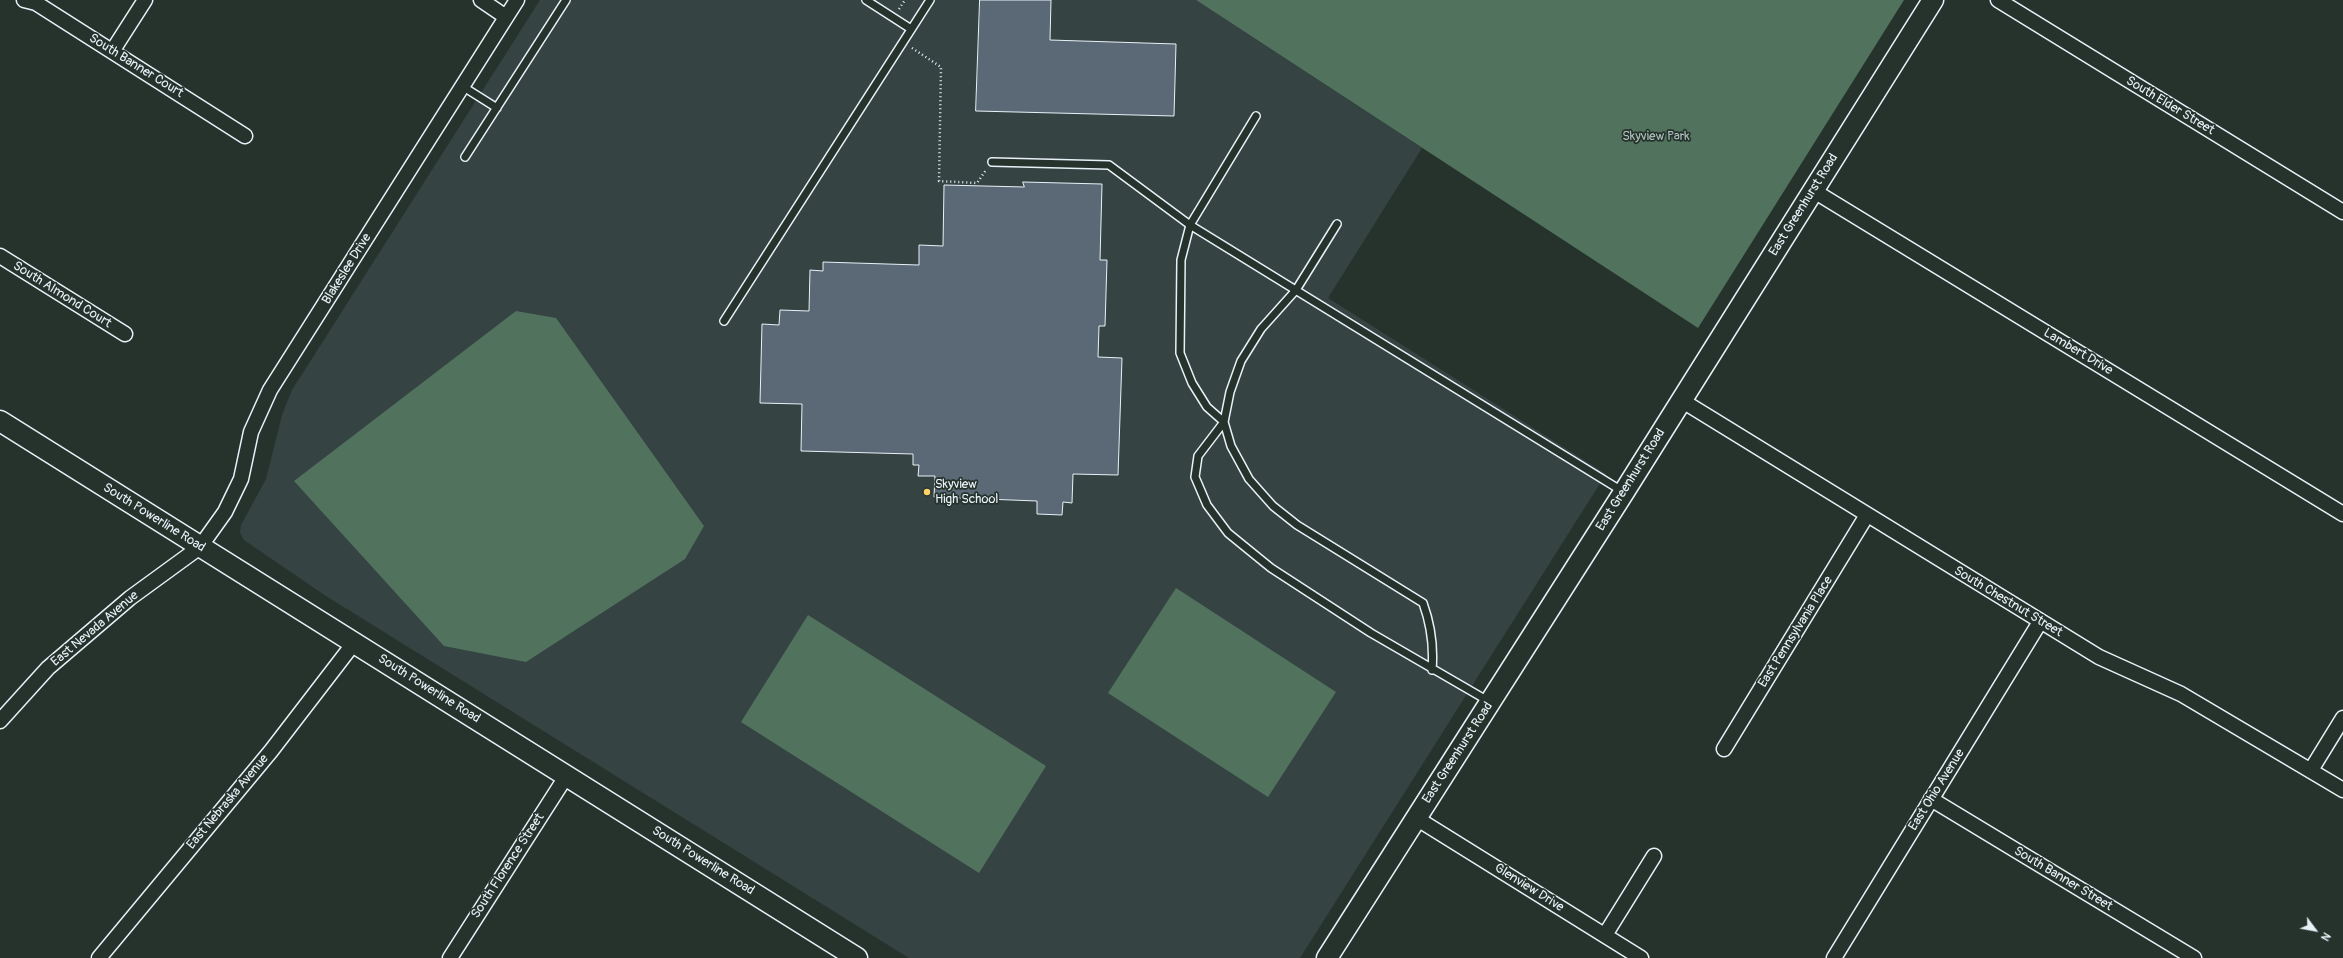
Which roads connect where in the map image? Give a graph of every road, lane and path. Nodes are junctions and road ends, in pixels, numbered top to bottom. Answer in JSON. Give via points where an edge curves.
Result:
{"nodes":[{"id":1,"x":24,"y":0,"type":"edge"},
{"id":2,"x":145,"y":0,"type":"edge"},
{"id":3,"x":481,"y":0,"type":"edge"},
{"id":4,"x":517,"y":0,"type":"edge"},
{"id":5,"x":566,"y":0,"type":"edge"},
{"id":6,"x":866,"y":0,"type":"edge"},
{"id":7,"x":930,"y":0,"type":"edge"},
{"id":8,"x":1933,"y":0,"type":"edge"},
{"id":9,"x":1998,"y":0,"type":"edge"},
{"id":10,"x":506,"y":17,"type":"junction"},
{"id":11,"x":911,"y":29,"type":"junction"},
{"id":12,"x":902,"y":43,"type":"junction"},
{"id":13,"x":113,"y":50,"type":"junction"},
{"id":14,"x":462,"y":86,"type":"junction"},
{"id":15,"x":497,"y":108,"type":"junction"},
{"id":16,"x":1256,"y":116,"type":"dead end"},
{"id":17,"x":245,"y":136,"type":"dead end"},
{"id":18,"x":466,"y":158,"type":"dead end"},
{"id":19,"x":992,"y":162,"type":"joint"},
{"id":20,"x":1814,"y":190,"type":"junction"},
{"id":21,"x":2343,"y":212,"type":"edge"},
{"id":22,"x":1190,"y":224,"type":"junction"},
{"id":23,"x":1337,"y":224,"type":"dead end"},
{"id":24,"x":0,"y":256,"type":"edge"},
{"id":25,"x":1296,"y":290,"type":"junction"},
{"id":26,"x":724,"y":321,"type":"dead end"},
{"id":27,"x":125,"y":334,"type":"dead end"},
{"id":28,"x":1681,"y":400,"type":"junction"},
{"id":29,"x":0,"y":421,"type":"edge"},
{"id":30,"x":1224,"y":422,"type":"junction"},
{"id":31,"x":1624,"y":492,"type":"junction"},
{"id":32,"x":2343,"y":514,"type":"edge"},
{"id":33,"x":1867,"y":515,"type":"junction"},
{"id":34,"x":200,"y":547,"type":"junction"},
{"id":35,"x":2040,"y":622,"type":"junction"},
{"id":36,"x":354,"y":643,"type":"junction"},
{"id":37,"x":1432,"y":670,"type":"junction"},
{"id":38,"x":1490,"y":702,"type":"junction"},
{"id":39,"x":2343,"y":718,"type":"edge"},
{"id":40,"x":0,"y":721,"type":"edge"},
{"id":41,"x":1724,"y":748,"type":"dead end"},
{"id":42,"x":2311,"y":770,"type":"junction"},
{"id":43,"x":567,"y":775,"type":"junction"},
{"id":44,"x":2343,"y":790,"type":"edge"},
{"id":45,"x":1932,"y":799,"type":"junction"},
{"id":46,"x":1416,"y":818,"type":"junction"},
{"id":47,"x":1654,"y":856,"type":"dead end"},
{"id":48,"x":1605,"y":935,"type":"junction"},
{"id":49,"x":99,"y":958,"type":"edge"},
{"id":50,"x":450,"y":958,"type":"edge"},
{"id":51,"x":857,"y":958,"type":"edge"},
{"id":52,"x":1327,"y":958,"type":"edge"},
{"id":53,"x":1641,"y":958,"type":"edge"},
{"id":54,"x":1834,"y":958,"type":"edge"},
{"id":55,"x":2194,"y":958,"type":"edge"}],
"edges":[{"from":1,"to":13,"type":"street","name":"South Banner Court","via":[[36,4]]},
{"from":2,"to":13,"type":"street"},
{"from":3,"to":10,"type":"street"},
{"from":4,"to":10,"type":"street","name":"Blakeslee Drive"},
{"from":5,"to":15,"type":"lane"},
{"from":6,"to":11,"type":"lane"},
{"from":7,"to":11,"type":"lane"},
{"from":8,"to":20,"type":"main road","name":"East Greenhurst Road"},
{"from":9,"to":21,"type":"street","name":"South Elder Street"},
{"from":10,"to":14,"type":"street","name":"Blakeslee Drive"},
{"from":11,"to":12,"type":"lane"},
{"from":12,"to":19,"type":"path","via":[[941,67],[939,182],[977,183]]},
{"from":12,"to":26,"type":"lane"},
{"from":13,"to":17,"type":"street","name":"South Banner Court"},
{"from":14,"to":15,"type":"lane"},
{"from":14,"to":34,"type":"street","name":"Blakeslee Drive","via":[[270,390],[251,432],[241,479],[225,512]]},
{"from":15,"to":18,"type":"lane"},
{"from":16,"to":22,"type":"lane"},
{"from":19,"to":22,"type":"lane","via":[[1109,165]]},
{"from":20,"to":28,"type":"main road","name":"East Greenhurst Road"},
{"from":20,"to":32,"type":"street","name":"Lambert Drive"},
{"from":22,"to":25,"type":"lane"},
{"from":22,"to":30,"type":"lane","via":[[1181,260],[1180,353],[1192,384],[1207,407]]},
{"from":23,"to":25,"type":"lane"},
{"from":24,"to":27,"type":"street","name":"South Almond Court"},
{"from":25,"to":30,"type":"lane","via":[[1261,329],[1241,361],[1230,392]]},
{"from":25,"to":31,"type":"lane"},
{"from":28,"to":31,"type":"main road","name":"East Greenhurst Road"},
{"from":28,"to":33,"type":"street","name":"South Chestnut Street"},
{"from":29,"to":34,"type":"main road","name":"South Powerline Road"},
{"from":30,"to":37,"type":"lane","via":[[1231,446],[1249,479],[1273,506],[1297,525],[1423,602],[1430,620],[1434,646]]},
{"from":30,"to":37,"type":"lane","via":[[1198,456],[1195,476],[1207,505],[1228,533],[1271,568]]},
{"from":31,"to":38,"type":"main road","name":"East Greenhurst Road"},
{"from":33,"to":35,"type":"street","name":"South Chestnut Street"},
{"from":33,"to":41,"type":"street","name":"East Pennsylvania Place"},
{"from":34,"to":36,"type":"main road","name":"South Powerline Road"},
{"from":34,"to":40,"type":"street","name":"East Nevada Avenue","via":[[130,598],[48,668]]},
{"from":35,"to":42,"type":"street","name":"South Chestnut Street","via":[[2100,657],[2181,694]]},
{"from":35,"to":45,"type":"street","name":"East Ohio Avenue"},
{"from":36,"to":43,"type":"main road","name":"South Powerline Road"},
{"from":36,"to":49,"type":"street","name":"East Nebraska Avenue","via":[[271,751]]},
{"from":37,"to":38,"type":"lane"},
{"from":38,"to":46,"type":"main road","name":"East Greenhurst Road"},
{"from":39,"to":42,"type":"street"},
{"from":42,"to":44,"type":"street","name":"South Chestnut Street"},
{"from":43,"to":50,"type":"street","name":"South Florence Street"},
{"from":43,"to":51,"type":"main road","name":"South Powerline Road"},
{"from":45,"to":54,"type":"street","name":"East Ohio Avenue"},
{"from":45,"to":55,"type":"street","name":"South Banner Street"},
{"from":46,"to":48,"type":"street","name":"Glenview Drive"},
{"from":46,"to":52,"type":"main road","name":"East Greenhurst Road"},
{"from":47,"to":48,"type":"street"},
{"from":48,"to":53,"type":"street","name":"Glenview Drive"}]}
